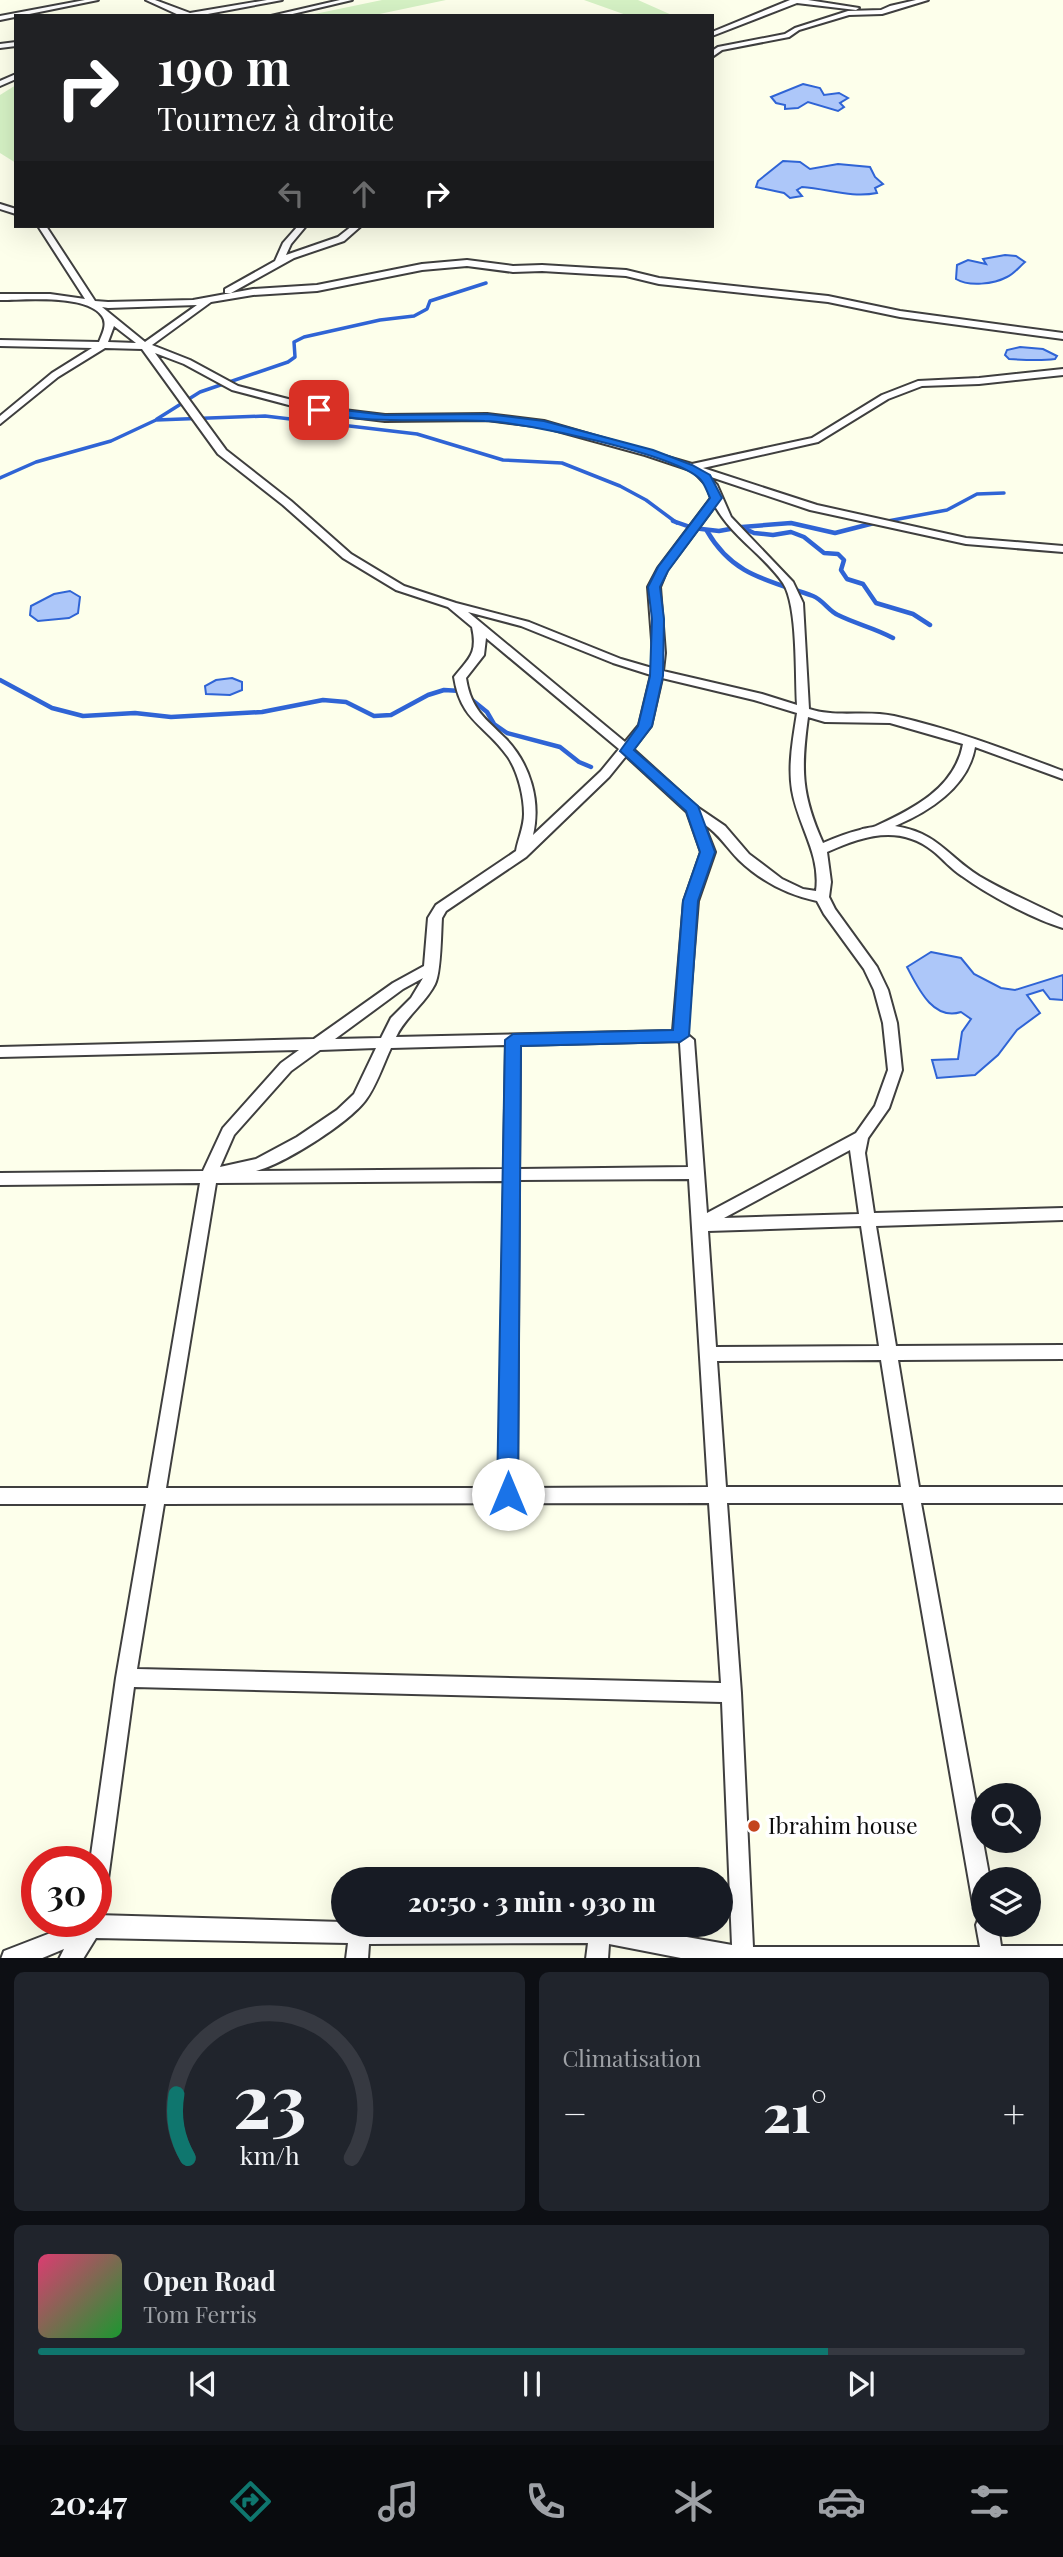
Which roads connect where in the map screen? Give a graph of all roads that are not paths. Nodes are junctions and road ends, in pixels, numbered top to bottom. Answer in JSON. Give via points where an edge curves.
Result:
{"nodes":[{"id":1,"x":95,"y":0,"type":"edge"},
{"id":2,"x":149,"y":0,"type":"edge"},
{"id":3,"x":279,"y":0,"type":"edge"},
{"id":4,"x":349,"y":0,"type":"edge"},
{"id":5,"x":796,"y":0,"type":"edge"},
{"id":6,"x":925,"y":0,"type":"edge"},
{"id":7,"x":907,"y":1,"type":"edge"},
{"id":8,"x":864,"y":11,"type":"junction"},
{"id":9,"x":21,"y":14,"type":"edge"},
{"id":10,"x":184,"y":14,"type":"edge"},
{"id":11,"x":192,"y":14,"type":"edge"},
{"id":12,"x":283,"y":14,"type":"edge"},
{"id":13,"x":714,"y":35,"type":"edge"},
{"id":14,"x":714,"y":36,"type":"edge"},
{"id":15,"x":746,"y":43,"type":"junction"},
{"id":16,"x":714,"y":53,"type":"edge"},
{"id":17,"x":47,"y":228,"type":"edge"},
{"id":18,"x":300,"y":228,"type":"edge"},
{"id":19,"x":354,"y":228,"type":"edge"},
{"id":20,"x":279,"y":262,"type":"junction"},
{"id":21,"x":0,"y":297,"type":"edge"},
{"id":22,"x":209,"y":300,"type":"junction"},
{"id":23,"x":92,"y":303,"type":"junction"},
{"id":24,"x":107,"y":315,"type":"junction"},
{"id":25,"x":1063,"y":336,"type":"edge"},
{"id":26,"x":0,"y":343,"type":"edge"},
{"id":27,"x":103,"y":345,"type":"junction"},
{"id":28,"x":145,"y":345,"type":"junction"},
{"id":29,"x":1063,"y":372,"type":"edge"},
{"id":30,"x":0,"y":422,"type":"edge"},
{"id":31,"x":688,"y":467,"type":"junction"},
{"id":32,"x":716,"y":498,"type":"junction"},
{"id":33,"x":1063,"y":549,"type":"edge"},
{"id":34,"x":452,"y":605,"type":"junction"},
{"id":35,"x":478,"y":627,"type":"junction"},
{"id":36,"x":657,"y":673,"type":"junction"},
{"id":37,"x":803,"y":713,"type":"junction"},
{"id":38,"x":970,"y":741,"type":"junction"},
{"id":39,"x":627,"y":751,"type":"junction"},
{"id":40,"x":1063,"y":775,"type":"edge"},
{"id":41,"x":692,"y":810,"type":"junction"},
{"id":42,"x":876,"y":829,"type":"junction"},
{"id":43,"x":820,"y":850,"type":"junction"},
{"id":44,"x":521,"y":854,"type":"junction"},
{"id":45,"x":822,"y":897,"type":"junction"},
{"id":46,"x":1063,"y":923,"type":"edge"},
{"id":47,"x":431,"y":968,"type":"junction"},
{"id":48,"x":680,"y":1036,"type":"junction"},
{"id":49,"x":513,"y":1040,"type":"junction"},
{"id":50,"x":384,"y":1044,"type":"junction"},
{"id":51,"x":315,"y":1045,"type":"junction"},
{"id":52,"x":0,"y":1052,"type":"edge"},
{"id":53,"x":861,"y":1137,"type":"junction"},
{"id":54,"x":695,"y":1173,"type":"junction"},
{"id":55,"x":512,"y":1174,"type":"junction"},
{"id":56,"x":209,"y":1176,"type":"junction"},
{"id":57,"x":0,"y":1179,"type":"edge"},
{"id":58,"x":1063,"y":1214,"type":"edge"},
{"id":59,"x":868,"y":1221,"type":"junction"},
{"id":60,"x":699,"y":1224,"type":"junction"},
{"id":61,"x":1063,"y":1352,"type":"edge"},
{"id":62,"x":889,"y":1353,"type":"junction"},
{"id":63,"x":708,"y":1354,"type":"junction"},
{"id":64,"x":508,"y":1494,"type":"junction"},
{"id":65,"x":155,"y":1495,"type":"junction"},
{"id":66,"x":717,"y":1495,"type":"junction"},
{"id":67,"x":911,"y":1495,"type":"junction"},
{"id":68,"x":1063,"y":1495,"type":"edge"},
{"id":69,"x":0,"y":1496,"type":"edge"},
{"id":70,"x":126,"y":1678,"type":"junction"},
{"id":71,"x":731,"y":1693,"type":"junction"},
{"id":72,"x":103,"y":1846,"type":"edge"},
{"id":73,"x":977,"y":1867,"type":"edge"},
{"id":74,"x":112,"y":1925,"type":"edge"},
{"id":75,"x":331,"y":1932,"type":"edge"},
{"id":76,"x":61,"y":1937,"type":"edge"},
{"id":77,"x":84,"y":1937,"type":"edge"},
{"id":78,"x":359,"y":1937,"type":"edge"},
{"id":79,"x":598,"y":1937,"type":"edge"},
{"id":80,"x":626,"y":1937,"type":"edge"},
{"id":81,"x":989,"y":1937,"type":"edge"},
{"id":82,"x":1063,"y":1956,"type":"edge"},
{"id":83,"x":12,"y":1958,"type":"edge"},
{"id":84,"x":70,"y":1958,"type":"edge"},
{"id":85,"x":357,"y":1958,"type":"edge"},
{"id":86,"x":597,"y":1958,"type":"edge"},
{"id":87,"x":742,"y":1958,"type":"edge"},
{"id":88,"x":993,"y":1958,"type":"edge"}],
"edges":[{"from":1,"to":9,"type":"street"},
{"from":2,"to":10,"type":"street"},
{"from":3,"to":11,"type":"street"},
{"from":4,"to":12,"type":"street"},
{"from":5,"to":8,"type":"street"},
{"from":5,"to":13,"type":"street"},
{"from":6,"to":7,"type":"street"},
{"from":7,"to":8,"type":"street","via":[[883,12]]},
{"from":8,"to":15,"type":"street","via":[[787,36]]},
{"from":14,"to":15,"type":"street"},
{"from":15,"to":16,"type":"street"},
{"from":17,"to":23,"type":"street"},
{"from":18,"to":20,"type":"street"},
{"from":19,"to":20,"type":"street","via":[[341,239]]},
{"from":20,"to":22,"type":"street"},
{"from":21,"to":23,"type":"street","via":[[50,296]]},
{"from":22,"to":23,"type":"street","via":[[129,306]]},
{"from":22,"to":25,"type":"street","via":[[467,263],[626,273]]},
{"from":22,"to":28,"type":"street"},
{"from":23,"to":24,"type":"street"},
{"from":24,"to":27,"type":"street","via":[[110,325]]},
{"from":24,"to":28,"type":"street"},
{"from":26,"to":27,"type":"street"},
{"from":27,"to":28,"type":"street"},
{"from":27,"to":30,"type":"street","via":[[55,375]]},
{"from":28,"to":31,"type":"street","via":[[234,388],[319,410],[385,418],[487,417],[544,424]]},
{"from":28,"to":34,"type":"street","via":[[222,452],[347,556],[400,588]]},
{"from":29,"to":31,"type":"street","via":[[921,383],[885,397],[815,440]]},
{"from":31,"to":32,"type":"street","via":[[706,478]]},
{"from":31,"to":33,"type":"street","via":[[814,508],[877,522],[966,541]]},
{"from":32,"to":36,"type":"street","via":[[654,587]]},
{"from":32,"to":37,"type":"street","via":[[727,518],[788,582],[797,603]]},
{"from":34,"to":35,"type":"street"},
{"from":34,"to":36,"type":"street","via":[[525,624]]},
{"from":35,"to":39,"type":"street"},
{"from":35,"to":44,"type":"street","via":[[482,648],[460,677],[461,694],[467,708],[519,765],[531,827]]},
{"from":36,"to":37,"type":"street","via":[[758,697]]},
{"from":36,"to":39,"type":"street","via":[[645,726]]},
{"from":37,"to":38,"type":"street","via":[[891,719]]},
{"from":37,"to":43,"type":"street","via":[[796,760],[798,790]]},
{"from":38,"to":40,"type":"street"},
{"from":38,"to":42,"type":"street","via":[[962,767],[931,803]]},
{"from":39,"to":41,"type":"street"},
{"from":39,"to":44,"type":"street"},
{"from":41,"to":45,"type":"street","via":[[720,829],[744,857],[777,882]]},
{"from":41,"to":48,"type":"street","via":[[708,852],[691,901]]},
{"from":42,"to":43,"type":"street"},
{"from":42,"to":46,"type":"street","via":[[914,834],[938,848],[958,868]]},
{"from":43,"to":45,"type":"street"},
{"from":44,"to":47,"type":"street","via":[[441,908],[435,918]]},
{"from":45,"to":53,"type":"street","via":[[870,967],[890,1024],[895,1070],[882,1108]]},
{"from":47,"to":50,"type":"street","via":[[430,981]]},
{"from":47,"to":51,"type":"street"},
{"from":48,"to":49,"type":"street"},
{"from":48,"to":54,"type":"street","via":[[689,1045]]},
{"from":49,"to":50,"type":"street"},
{"from":49,"to":55,"type":"street"},
{"from":50,"to":51,"type":"street"},
{"from":50,"to":56,"type":"street","via":[[360,1097],[342,1114],[260,1164]]},
{"from":51,"to":52,"type":"street"},
{"from":51,"to":56,"type":"street","via":[[286,1067],[228,1132]]},
{"from":53,"to":59,"type":"street","via":[[857,1153]]},
{"from":53,"to":60,"type":"street"},
{"from":54,"to":55,"type":"street"},
{"from":54,"to":60,"type":"street"},
{"from":55,"to":56,"type":"street"},
{"from":55,"to":64,"type":"street"},
{"from":56,"to":57,"type":"street"},
{"from":56,"to":65,"type":"street"},
{"from":58,"to":59,"type":"street"},
{"from":59,"to":60,"type":"street"},
{"from":59,"to":62,"type":"street"},
{"from":60,"to":63,"type":"street"},
{"from":61,"to":62,"type":"street"},
{"from":62,"to":63,"type":"street"},
{"from":62,"to":67,"type":"street"},
{"from":63,"to":66,"type":"street"},
{"from":64,"to":65,"type":"street"},
{"from":64,"to":66,"type":"street"},
{"from":65,"to":69,"type":"street"},
{"from":65,"to":70,"type":"street"},
{"from":66,"to":67,"type":"street"},
{"from":66,"to":71,"type":"street"},
{"from":67,"to":68,"type":"street"},
{"from":67,"to":73,"type":"street"},
{"from":70,"to":71,"type":"street"},
{"from":70,"to":72,"type":"street"},
{"from":71,"to":87,"type":"street"},
{"from":74,"to":75,"type":"street"},
{"from":76,"to":83,"type":"street"},
{"from":77,"to":84,"type":"street"},
{"from":78,"to":85,"type":"street"},
{"from":79,"to":86,"type":"street"},
{"from":80,"to":87,"type":"street"},
{"from":81,"to":88,"type":"street"},
{"from":82,"to":88,"type":"street"},
{"from":87,"to":88,"type":"street"}]}
